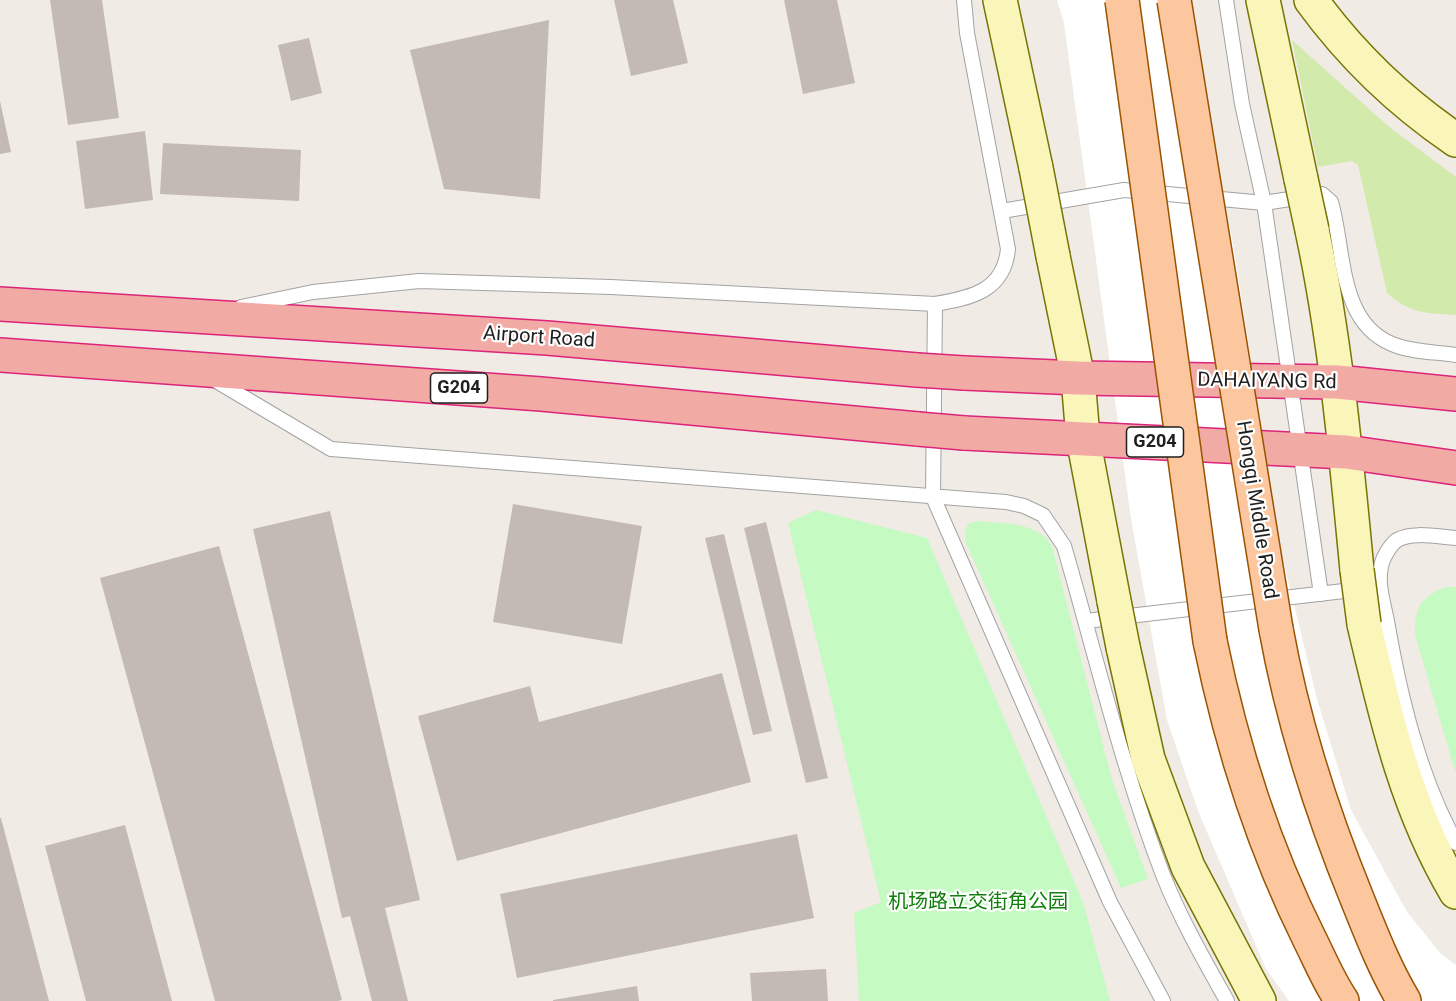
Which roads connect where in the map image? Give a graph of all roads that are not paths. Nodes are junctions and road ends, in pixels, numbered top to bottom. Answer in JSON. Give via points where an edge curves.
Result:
{"nodes":[{"id":1,"x":964,"y":0,"type":"edge"},
{"id":2,"x":1000,"y":0,"type":"edge"},
{"id":3,"x":1122,"y":0,"type":"edge"},
{"id":4,"x":1174,"y":0,"type":"edge"},
{"id":5,"x":1226,"y":0,"type":"edge"},
{"id":6,"x":1263,"y":0,"type":"edge"},
{"id":7,"x":1311,"y":0,"type":"edge"},
{"id":8,"x":1456,"y":140,"type":"edge"},
{"id":9,"x":1264,"y":203,"type":"junction"},
{"id":10,"x":1002,"y":211,"type":"junction"},
{"id":11,"x":0,"y":304,"type":"edge"},
{"id":12,"x":935,"y":304,"type":"junction"},
{"id":13,"x":198,"y":315,"type":"junction"},
{"id":14,"x":0,"y":355,"type":"edge"},
{"id":15,"x":1456,"y":355,"type":"edge"},
{"id":16,"x":195,"y":368,"type":"junction"},
{"id":17,"x":1078,"y":378,"type":"junction"},
{"id":18,"x":1337,"y":382,"type":"junction"},
{"id":19,"x":1456,"y":394,"type":"edge"},
{"id":20,"x":1083,"y":438,"type":"junction"},
{"id":21,"x":1346,"y":452,"type":"junction"},
{"id":22,"x":1454,"y":468,"type":"edge"},
{"id":23,"x":933,"y":497,"type":"junction"},
{"id":24,"x":1456,"y":538,"type":"edge"},
{"id":25,"x":1369,"y":579,"type":"junction"},
{"id":26,"x":1321,"y":594,"type":"junction"},
{"id":27,"x":1086,"y":621,"type":"junction"},
{"id":28,"x":1456,"y":843,"type":"edge"},
{"id":29,"x":1456,"y":892,"type":"edge"},
{"id":30,"x":1163,"y":1001,"type":"edge"},
{"id":31,"x":1227,"y":1001,"type":"edge"},
{"id":32,"x":1259,"y":1001,"type":"edge"},
{"id":33,"x":1342,"y":1001,"type":"edge"},
{"id":34,"x":1404,"y":1001,"type":"edge"}],
"edges":[{"from":1,"to":10,"type":"lane"},
{"from":2,"to":17,"type":"main road","bridge":true},
{"from":3,"to":33,"type":"main road","bridge":true,"via":[[1210,641],[1222,701],[1286,891]]},
{"from":4,"to":34,"type":"main road","name":"Hongqi Middle Road","bridge":true,"via":[[1286,685],[1345,870]]},
{"from":5,"to":9,"type":"lane","via":[[1242,104]]},
{"from":6,"to":18,"type":"main road","bridge":true,"via":[[1323,284]]},
{"from":7,"to":8,"type":"main road","via":[[1334,31],[1384,82],[1417,113]]},
{"from":9,"to":10,"type":"lane","via":[[1124,190]]},
{"from":9,"to":15,"type":"lane","via":[[1315,194],[1329,199],[1358,316],[1395,345]]},
{"from":9,"to":26,"type":"lane"},
{"from":10,"to":12,"type":"lane","via":[[1008,249],[997,280],[968,299]]},
{"from":11,"to":13,"type":"highway","name":"Airport Road"},
{"from":12,"to":13,"type":"lane","via":[[419,281],[313,292]]},
{"from":12,"to":23,"type":"lane"},
{"from":13,"to":17,"type":"highway","name":"Airport Road","bridge":true,"via":[[536,337],[917,370]]},
{"from":14,"to":16,"type":"highway","number":"G204"},
{"from":16,"to":20,"type":"highway","number":"G204","bridge":true,"via":[[541,394],[964,433]]},
{"from":16,"to":23,"type":"lane","via":[[331,449]]},
{"from":17,"to":18,"type":"highway","name":"DAHAIYANG Rd"},
{"from":17,"to":20,"type":"main road"},
{"from":18,"to":19,"type":"highway","name":"DAHAIYANG Rd"},
{"from":18,"to":21,"type":"main road"},
{"from":20,"to":21,"type":"highway","number":"G204"},
{"from":20,"to":32,"type":"main road","bridge":true,"via":[[1149,759],[1188,867]]},
{"from":21,"to":22,"type":"highway","number":"G204"},
{"from":21,"to":25,"type":"main road"},
{"from":23,"to":27,"type":"lane","via":[[1006,502],[1043,515],[1064,546]]},
{"from":23,"to":30,"type":"lane","via":[[1110,902]]},
{"from":24,"to":25,"type":"lane","via":[[1416,536],[1397,540]]},
{"from":25,"to":26,"type":"lane"},
{"from":25,"to":28,"type":"lane","via":[[1439,812]]},
{"from":25,"to":29,"type":"main road","bridge":true,"via":[[1364,624],[1401,772],[1419,822]]},
{"from":26,"to":27,"type":"lane"},
{"from":27,"to":31,"type":"lane","via":[[1133,791],[1164,877]]}]}
